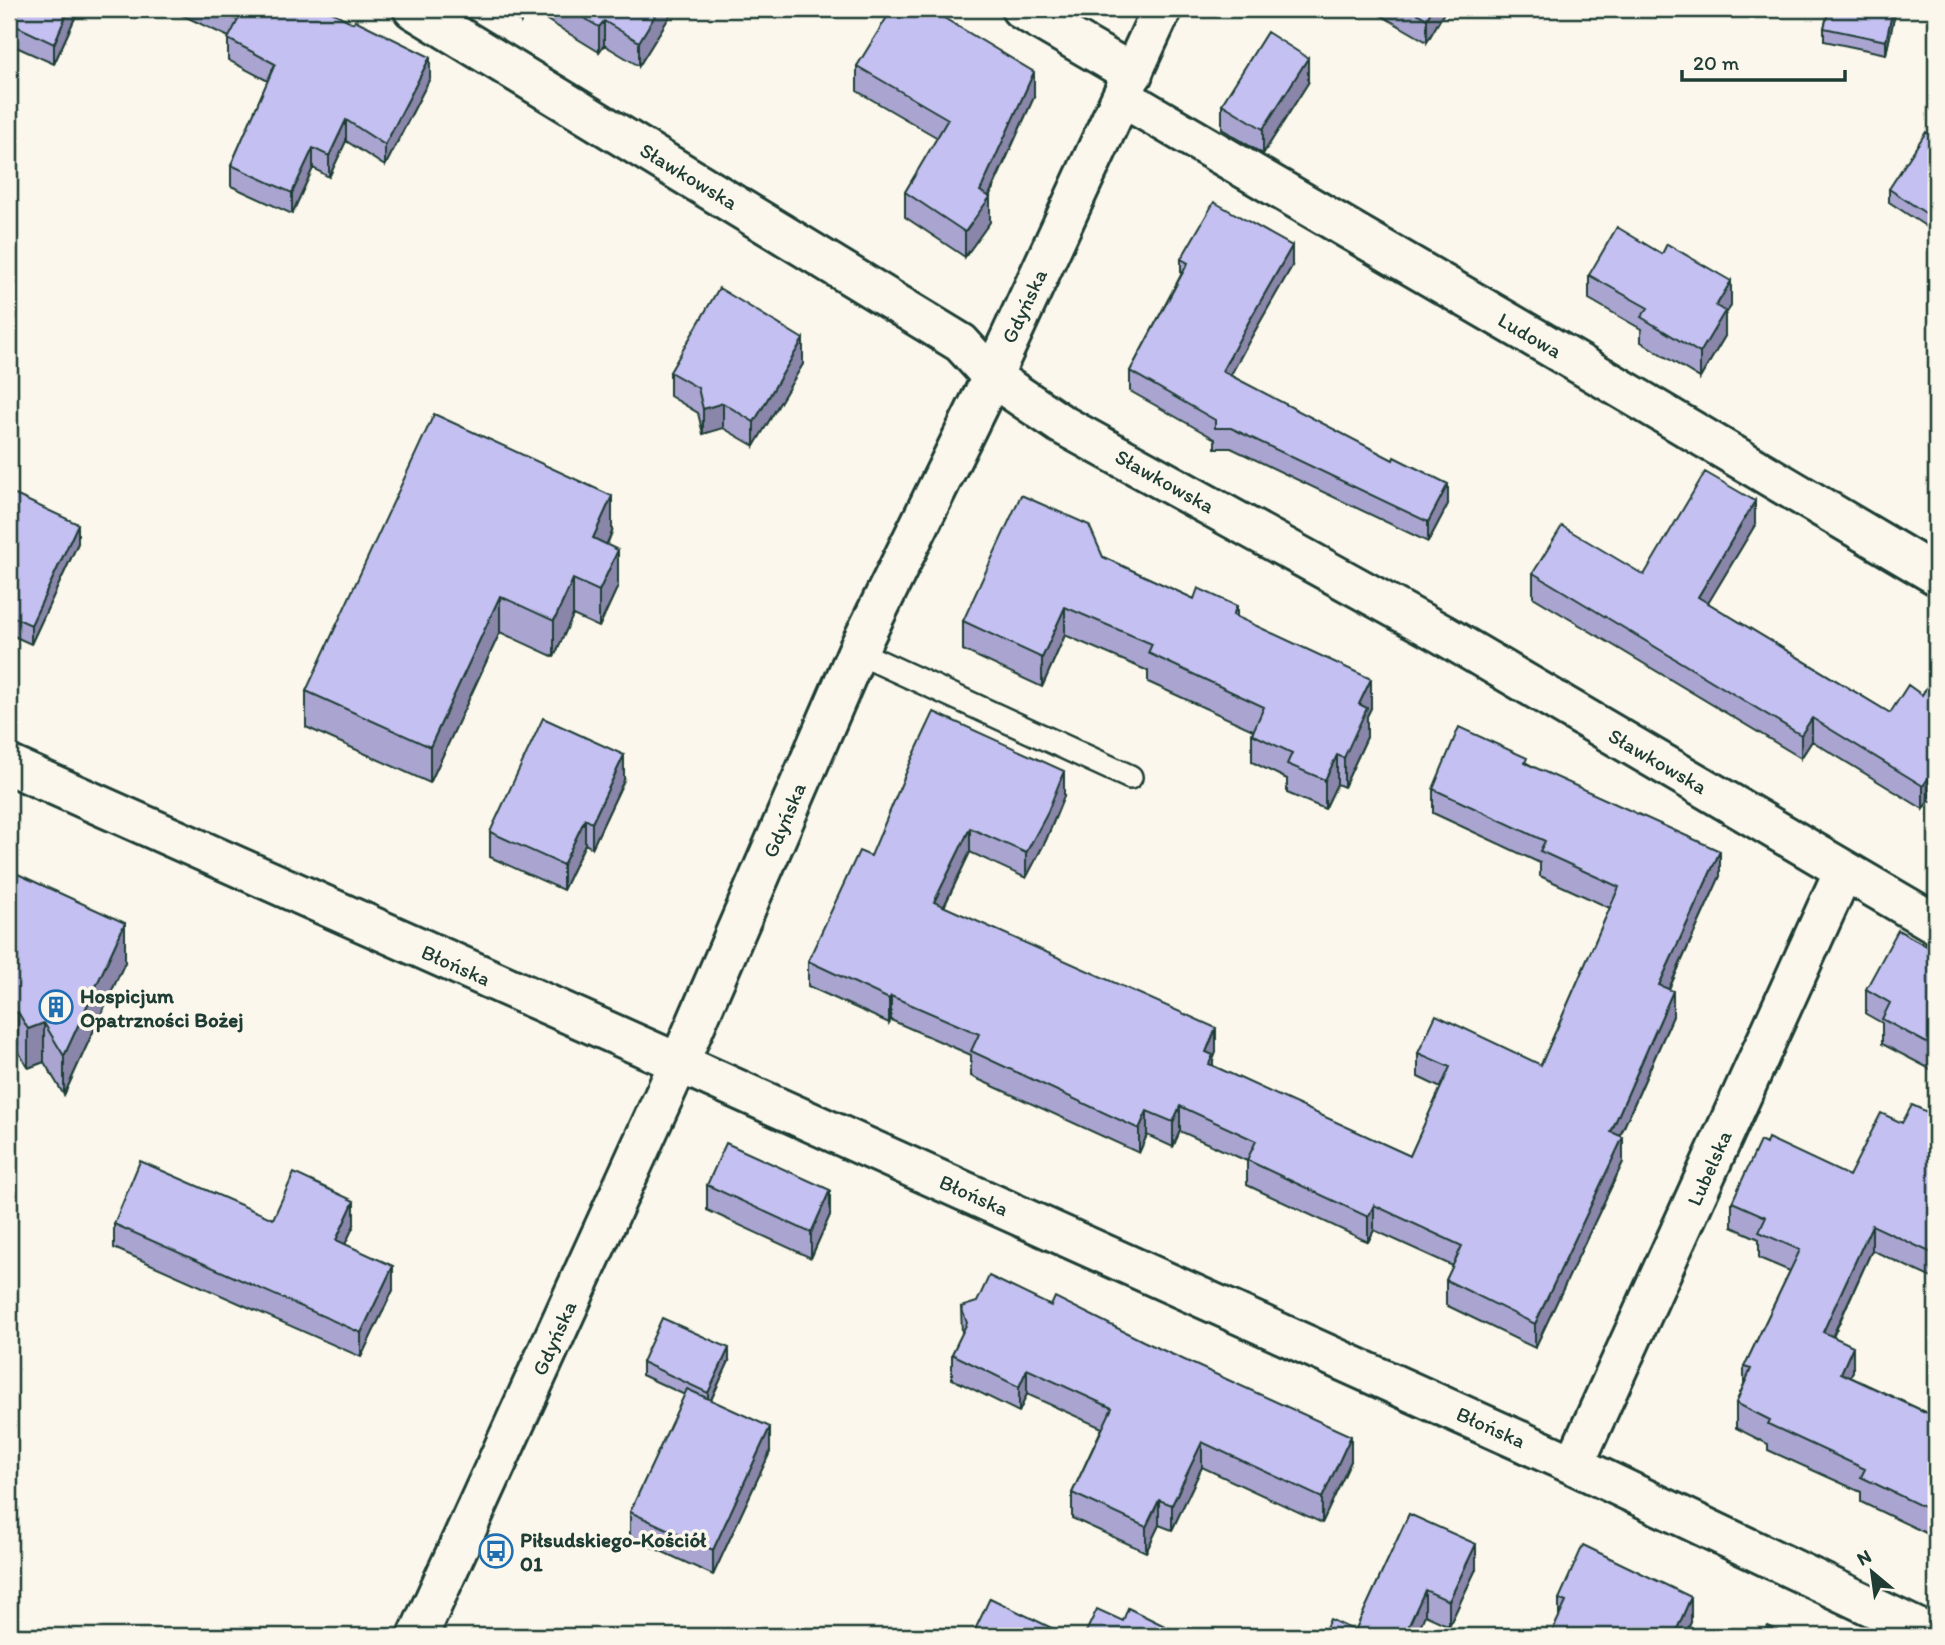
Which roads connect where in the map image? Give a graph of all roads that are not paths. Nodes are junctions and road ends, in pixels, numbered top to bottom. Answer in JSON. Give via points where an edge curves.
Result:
{"nodes":[{"id":1,"x":414,"y":9,"type":"edge"},
{"id":2,"x":1021,"y":9,"type":"edge"},
{"id":3,"x":1162,"y":9,"type":"edge"},
{"id":4,"x":1127,"y":85,"type":"junction"},
{"id":5,"x":992,"y":377,"type":"junction"},
{"id":6,"x":1936,"y":575,"type":"edge"},
{"id":7,"x":857,"y":653,"type":"junction"},
{"id":8,"x":9,"y":765,"type":"edge"},
{"id":9,"x":1130,"y":777,"type":"dead end"},
{"id":10,"x":1844,"y":870,"type":"junction"},
{"id":11,"x":1936,"y":924,"type":"edge"},
{"id":12,"x":679,"y":1063,"type":"junction"},
{"id":13,"x":1574,"y":1465,"type":"junction"},
{"id":14,"x":418,"y":1636,"type":"edge"},
{"id":15,"x":1934,"y":1636,"type":"edge"}],
"edges":[{"from":1,"to":5,"type":"street","name":"Sławkowska","via":[[961,343]]},
{"from":2,"to":4,"type":"street","name":"Ludowa"},
{"from":3,"to":4,"type":"street","name":"Gdyńska"},
{"from":4,"to":5,"type":"street","name":"Gdyńska"},
{"from":4,"to":6,"type":"street","name":"Ludowa","via":[[1578,363]]},
{"from":5,"to":7,"type":"street","name":"Gdyńska"},
{"from":5,"to":10,"type":"street","name":"Sławkowska","via":[[1061,424],[1442,634]]},
{"from":7,"to":9,"type":"lane"},
{"from":7,"to":12,"type":"street","name":"Gdyńska"},
{"from":8,"to":12,"type":"street","name":"Błońska"},
{"from":10,"to":11,"type":"street","name":"Sławkowska"},
{"from":10,"to":13,"type":"street","name":"Lubelska"},
{"from":12,"to":13,"type":"street","name":"Błońska"},
{"from":12,"to":14,"type":"street","name":"Gdyńska"},
{"from":13,"to":15,"type":"street","name":"Błońska"}]}
